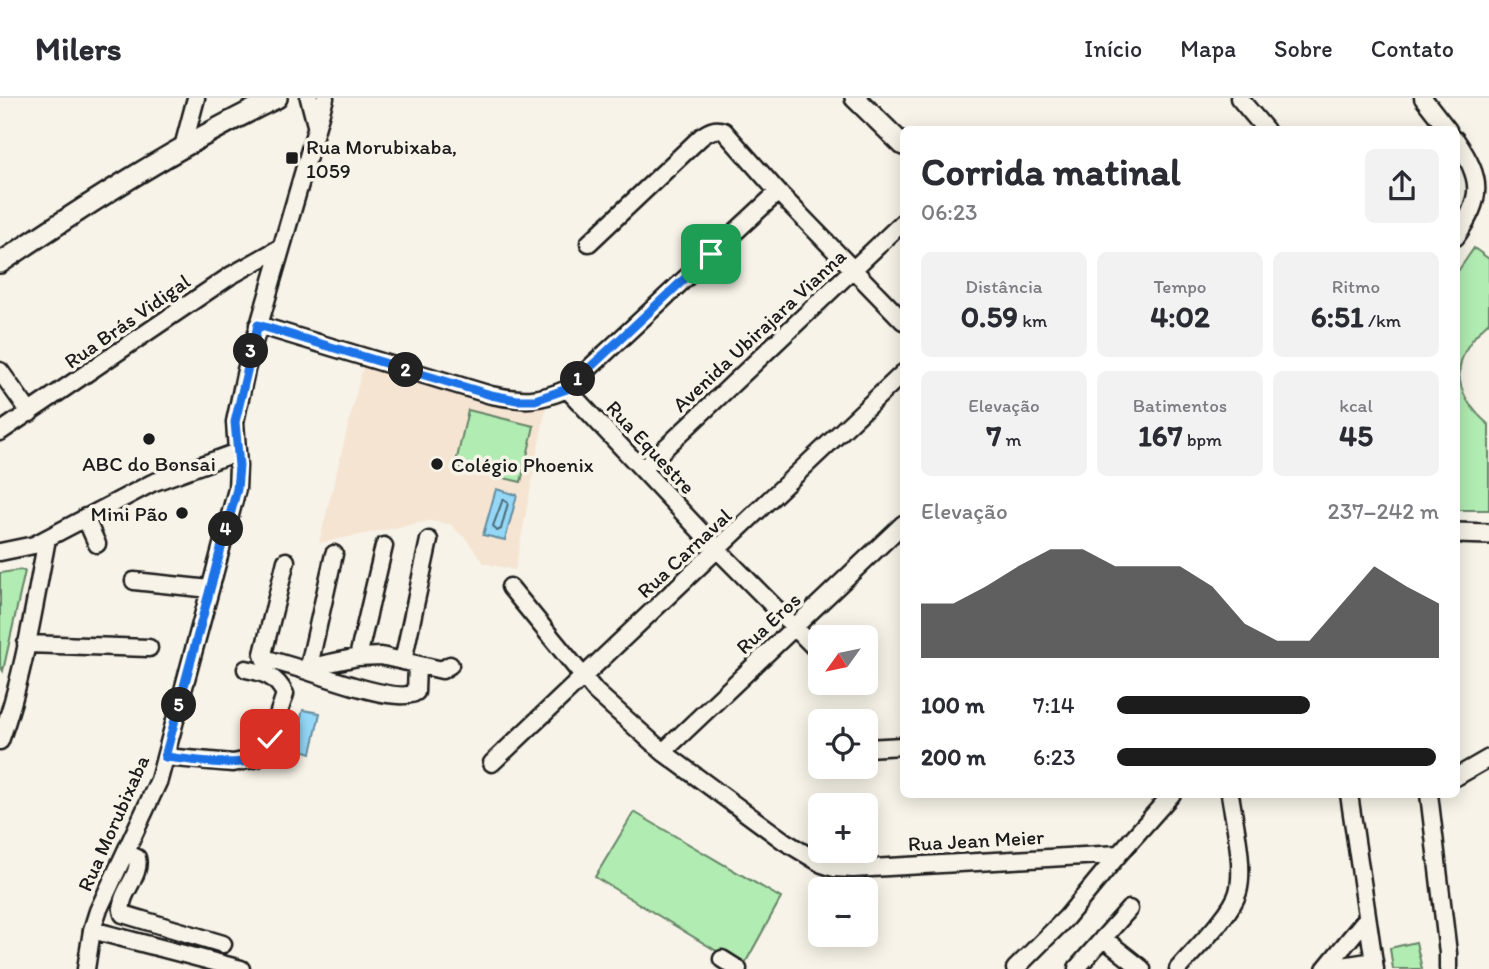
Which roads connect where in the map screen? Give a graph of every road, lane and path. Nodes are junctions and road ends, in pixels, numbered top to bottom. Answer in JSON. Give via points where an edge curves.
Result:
{"nodes":[{"id":1,"x":277,"y":98,"type":"edge"},
{"id":2,"x":855,"y":98,"type":"edge"},
{"id":3,"x":1239,"y":98,"type":"edge"},
{"id":4,"x":1423,"y":98,"type":"edge"},
{"id":5,"x":322,"y":99,"type":"edge"},
{"id":6,"x":194,"y":105,"type":"edge"},
{"id":7,"x":1263,"y":126,"type":"edge"},
{"id":8,"x":1445,"y":126,"type":"edge"},
{"id":9,"x":203,"y":134,"type":"junction"},
{"id":10,"x":900,"y":142,"type":"edge"},
{"id":11,"x":1460,"y":146,"type":"edge"},
{"id":12,"x":183,"y":147,"type":"junction"},
{"id":13,"x":778,"y":192,"type":"junction"},
{"id":14,"x":900,"y":225,"type":"edge"},
{"id":15,"x":1460,"y":231,"type":"edge"},
{"id":16,"x":589,"y":243,"type":"dead end"},
{"id":17,"x":280,"y":248,"type":"junction"},
{"id":18,"x":0,"y":263,"type":"edge"},
{"id":19,"x":855,"y":269,"type":"junction"},
{"id":20,"x":900,"y":318,"type":"edge"},
{"id":21,"x":258,"y":325,"type":"junction"},
{"id":22,"x":0,"y":371,"type":"edge"},
{"id":23,"x":900,"y":376,"type":"edge"},
{"id":24,"x":567,"y":389,"type":"junction"},
{"id":25,"x":6,"y":392,"type":"edge"},
{"id":26,"x":30,"y":412,"type":"junction"},
{"id":27,"x":0,"y":432,"type":"edge"},
{"id":28,"x":237,"y":452,"type":"junction"},
{"id":29,"x":643,"y":469,"type":"junction"},
{"id":30,"x":85,"y":517,"type":"junction"},
{"id":31,"x":900,"y":527,"type":"edge"},
{"id":32,"x":1460,"y":533,"type":"edge"},
{"id":33,"x":1489,"y":534,"type":"edge"},
{"id":34,"x":47,"y":539,"type":"junction"},
{"id":35,"x":429,"y":540,"type":"dead end"},
{"id":36,"x":97,"y":544,"type":"dead end"},
{"id":37,"x":384,"y":546,"type":"dead end"},
{"id":38,"x":718,"y":550,"type":"junction"},
{"id":39,"x":0,"y":552,"type":"edge"},
{"id":40,"x":334,"y":554,"type":"dead end"},
{"id":41,"x":286,"y":561,"type":"dead end"},
{"id":42,"x":134,"y":581,"type":"dead end"},
{"id":43,"x":510,"y":587,"type":"dead end"},
{"id":44,"x":210,"y":589,"type":"junction"},
{"id":45,"x":795,"y":627,"type":"junction"},
{"id":46,"x":808,"y":640,"type":"edge"},
{"id":47,"x":26,"y":644,"type":"junction"},
{"id":48,"x":149,"y":648,"type":"dead end"},
{"id":49,"x":358,"y":657,"type":"junction"},
{"id":50,"x":410,"y":663,"type":"junction"},
{"id":51,"x":450,"y":665,"type":"dead end"},
{"id":52,"x":305,"y":667,"type":"junction"},
{"id":53,"x":246,"y":669,"type":"dead end"},
{"id":54,"x":583,"y":677,"type":"junction"},
{"id":55,"x":0,"y":702,"type":"edge"},
{"id":56,"x":9,"y":716,"type":"junction"},
{"id":57,"x":0,"y":741,"type":"edge"},
{"id":58,"x":900,"y":746,"type":"edge"},
{"id":59,"x":878,"y":747,"type":"edge"},
{"id":60,"x":663,"y":752,"type":"junction"},
{"id":61,"x":165,"y":757,"type":"junction"},
{"id":62,"x":1489,"y":758,"type":"edge"},
{"id":63,"x":492,"y":763,"type":"dead end"},
{"id":64,"x":1460,"y":775,"type":"edge"},
{"id":65,"x":1168,"y":798,"type":"edge"},
{"id":66,"x":1230,"y":798,"type":"edge"},
{"id":67,"x":1350,"y":798,"type":"edge"},
{"id":68,"x":1429,"y":798,"type":"edge"},
{"id":69,"x":125,"y":853,"type":"junction"},
{"id":70,"x":1119,"y":854,"type":"junction"},
{"id":71,"x":1129,"y":909,"type":"dead end"},
{"id":72,"x":1366,"y":919,"type":"junction"},
{"id":73,"x":92,"y":930,"type":"junction"},
{"id":74,"x":1103,"y":938,"type":"junction"},
{"id":75,"x":223,"y":944,"type":"dead end"},
{"id":76,"x":722,"y":959,"type":"dead end"},
{"id":77,"x":216,"y":965,"type":"edge"},
{"id":78,"x":1374,"y":965,"type":"edge"},
{"id":79,"x":1077,"y":968,"type":"edge"},
{"id":80,"x":86,"y":969,"type":"edge"},
{"id":81,"x":241,"y":969,"type":"edge"},
{"id":82,"x":738,"y":969,"type":"edge"},
{"id":83,"x":1015,"y":969,"type":"edge"},
{"id":84,"x":1142,"y":969,"type":"edge"},
{"id":85,"x":1178,"y":969,"type":"edge"},
{"id":86,"x":1325,"y":969,"type":"edge"},
{"id":87,"x":1338,"y":969,"type":"edge"},
{"id":88,"x":1448,"y":969,"type":"edge"}],
"edges":[{"from":1,"to":9,"type":"main road"},
{"from":2,"to":10,"type":"main road"},
{"from":3,"to":7,"type":"street"},
{"from":4,"to":8,"type":"street"},
{"from":5,"to":17,"type":"street","name":"Rua Morubixaba"},
{"from":6,"to":9,"type":"street","via":[[195,124]]},
{"from":6,"to":12,"type":"street"},
{"from":9,"to":12,"type":"main road"},
{"from":11,"to":15,"type":"street","via":[[1474,169],[1476,185],[1475,202]]},
{"from":12,"to":18,"type":"main road"},
{"from":13,"to":16,"type":"street","via":[[724,131],[713,130]]},
{"from":13,"to":19,"type":"street"},
{"from":13,"to":24,"type":"street"},
{"from":14,"to":19,"type":"street","name":"Avenida Ubirajara Vianna"},
{"from":17,"to":21,"type":"street","name":"Rua Morubixaba"},
{"from":17,"to":26,"type":"street","name":"Rua Brás Vidigal","via":[[230,275]]},
{"from":19,"to":20,"type":"street"},
{"from":19,"to":29,"type":"street","name":"Avenida Ubirajara Vianna"},
{"from":21,"to":24,"type":"street","via":[[491,395],[535,400]]},
{"from":21,"to":28,"type":"street","name":"Rua Morubixaba","via":[[237,414]]},
{"from":22,"to":25,"type":"street"},
{"from":23,"to":38,"type":"street","name":"Rua Carnaval"},
{"from":24,"to":29,"type":"street","name":"Rua Equestre"},
{"from":25,"to":26,"type":"street"},
{"from":26,"to":27,"type":"street","name":"Rua Brás Vidigal"},
{"from":28,"to":30,"type":"street","via":[[152,482]]},
{"from":28,"to":44,"type":"street","name":"Rua Morubixaba","via":[[237,489]]},
{"from":29,"to":38,"type":"street","name":"Rua Equestre"},
{"from":30,"to":34,"type":"street"},
{"from":30,"to":36,"type":"street"},
{"from":31,"to":45,"type":"street","name":"Rua Eros"},
{"from":32,"to":33,"type":"main road"},
{"from":34,"to":39,"type":"street"},
{"from":34,"to":47,"type":"street"},
{"from":35,"to":50,"type":"street"},
{"from":37,"to":49,"type":"street"},
{"from":38,"to":45,"type":"street","name":"Rua Equestre"},
{"from":38,"to":54,"type":"street","name":"Rua Carnaval"},
{"from":40,"to":52,"type":"street"},
{"from":41,"to":52,"type":"street","via":[[263,654],[268,660]]},
{"from":42,"to":44,"type":"street"},
{"from":43,"to":54,"type":"street","name":"Rua Jean Meier"},
{"from":44,"to":61,"type":"street","name":"Rua Morubixaba"},
{"from":45,"to":46,"type":"street","name":"Rua Equestre"},
{"from":45,"to":60,"type":"street","name":"Rua Eros"},
{"from":47,"to":48,"type":"street"},
{"from":47,"to":56,"type":"street"},
{"from":49,"to":50,"type":"street","via":[[381,656]]},
{"from":49,"to":52,"type":"street"},
{"from":50,"to":51,"type":"street","via":[[442,670]]},
{"from":50,"to":52,"type":"street","via":[[416,692],[406,697]]},
{"from":53,"to":61,"type":"street","via":[[269,675],[285,694],[270,739],[258,758],[233,762]]},
{"from":54,"to":60,"type":"street","name":"Rua Jean Meier"},
{"from":54,"to":63,"type":"street","name":"Rua Carnaval"},
{"from":55,"to":56,"type":"street"},
{"from":56,"to":57,"type":"street"},
{"from":58,"to":59,"type":"street"},
{"from":60,"to":70,"type":"street","name":"Rua Jean Meier","via":[[784,841],[834,868]]},
{"from":61,"to":69,"type":"street","name":"Rua Morubixaba"},
{"from":62,"to":64,"type":"street"},
{"from":65,"to":70,"type":"street"},
{"from":66,"to":85,"type":"street","via":[[1238,892],[1228,911]]},
{"from":67,"to":72,"type":"street"},
{"from":68,"to":88,"type":"street"},
{"from":69,"to":73,"type":"street","name":"Rua Morubixaba"},
{"from":69,"to":75,"type":"street","via":[[137,858],[138,865],[122,903],[123,914]]},
{"from":70,"to":83,"type":"street","via":[[1066,918]]},
{"from":71,"to":74,"type":"street"},
{"from":72,"to":78,"type":"street"},
{"from":72,"to":86,"type":"street"},
{"from":73,"to":77,"type":"street"},
{"from":73,"to":80,"type":"street","name":"Rua Morubixaba"},
{"from":74,"to":79,"type":"street"},
{"from":74,"to":84,"type":"street"},
{"from":76,"to":82,"type":"street"},
{"from":77,"to":81,"type":"street"},
{"from":78,"to":87,"type":"street"}]}
